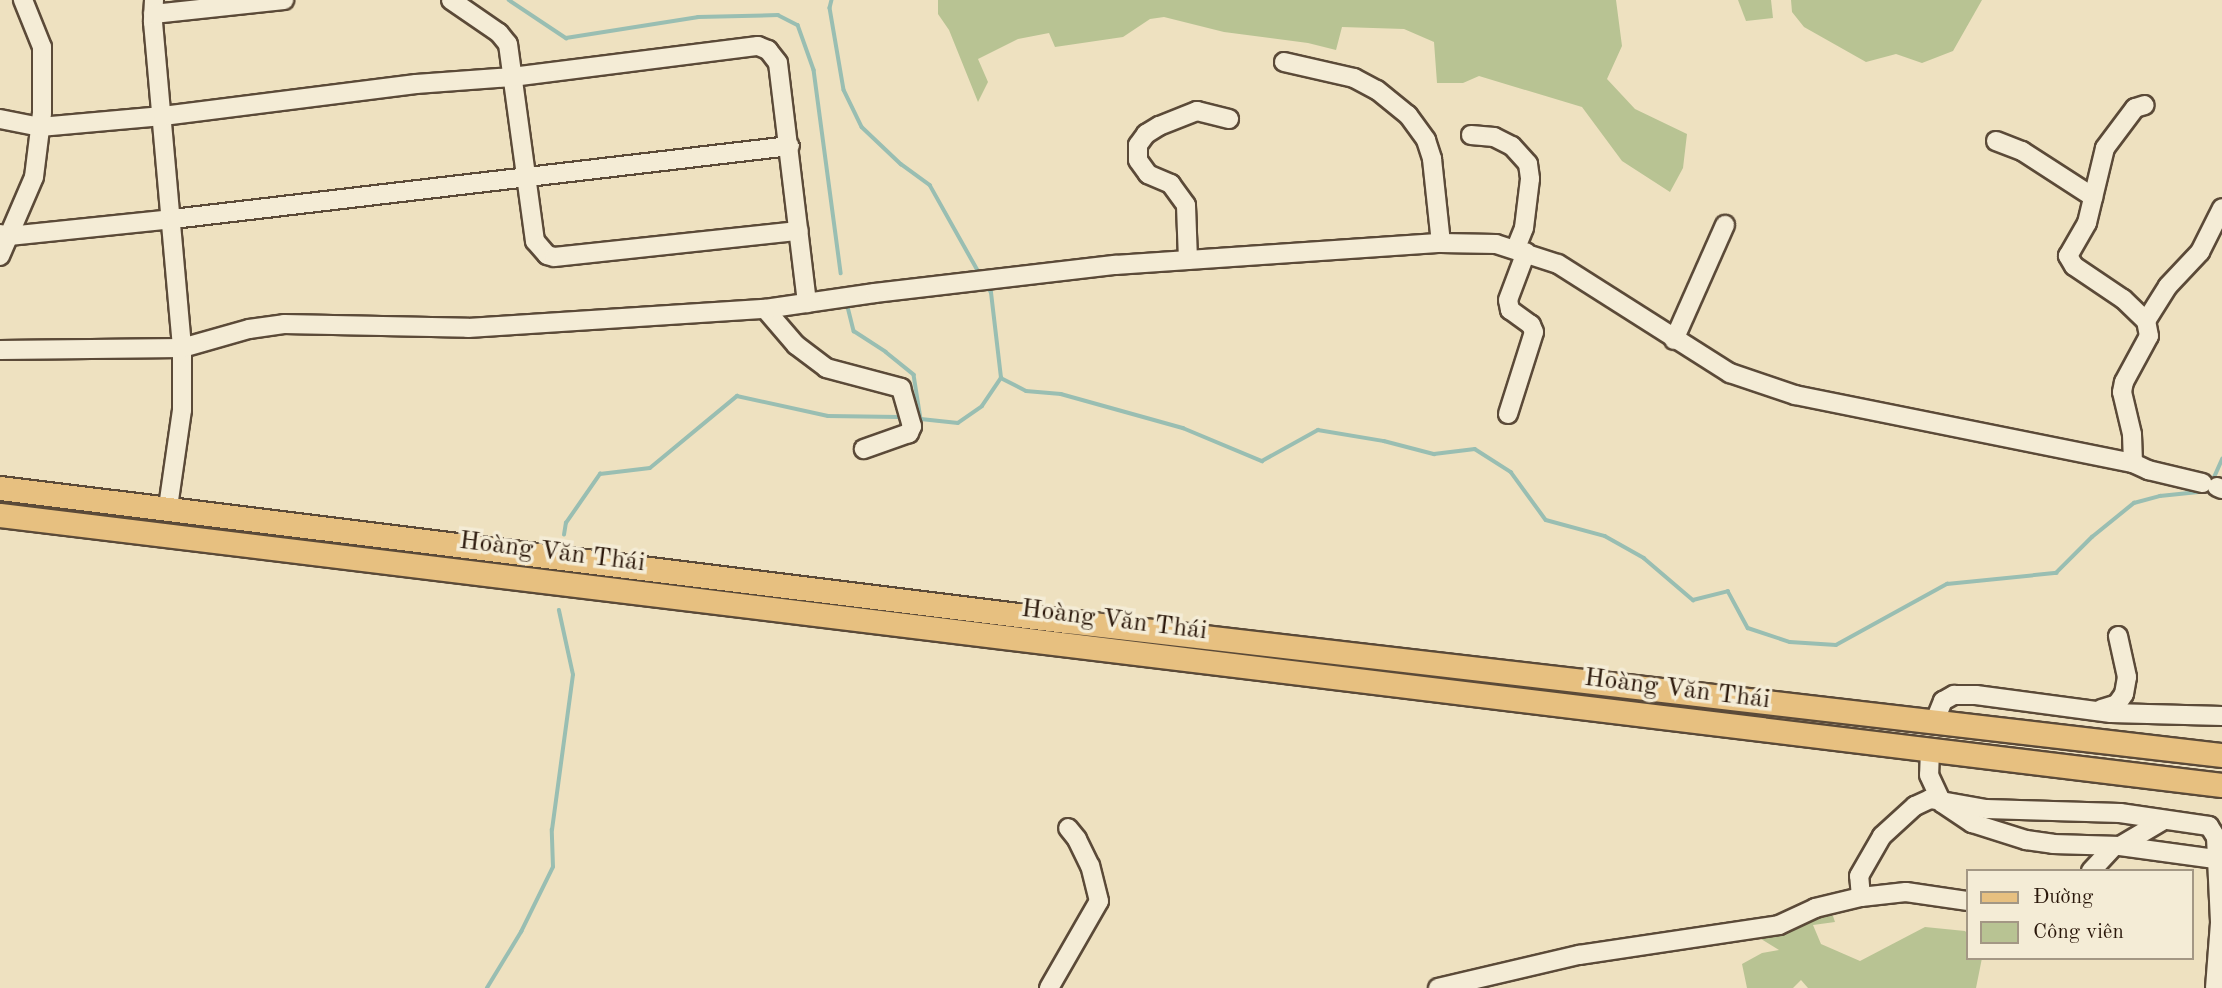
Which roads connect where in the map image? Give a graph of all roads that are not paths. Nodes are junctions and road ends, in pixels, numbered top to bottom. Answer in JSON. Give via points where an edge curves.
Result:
{"nodes":[{"id":1,"x":23,"y":0,"type":"edge"},
{"id":2,"x":284,"y":0,"type":"edge"},
{"id":3,"x":451,"y":0,"type":"edge"},
{"id":4,"x":154,"y":7,"type":"edge"},
{"id":5,"x":1284,"y":62,"type":"dead end"},
{"id":6,"x":512,"y":77,"type":"junction"},
{"id":7,"x":2145,"y":105,"type":"dead end"},
{"id":8,"x":163,"y":116,"type":"junction"},
{"id":9,"x":0,"y":119,"type":"edge"},
{"id":10,"x":1230,"y":119,"type":"dead end"},
{"id":11,"x":40,"y":127,"type":"junction"},
{"id":12,"x":1471,"y":135,"type":"dead end"},
{"id":13,"x":1996,"y":141,"type":"dead end"},
{"id":14,"x":790,"y":146,"type":"junction"},
{"id":15,"x":526,"y":178,"type":"junction"},
{"id":16,"x":2093,"y":197,"type":"junction"},
{"id":17,"x":2222,"y":208,"type":"edge"},
{"id":18,"x":173,"y":219,"type":"junction"},
{"id":19,"x":1726,"y":225,"type":"dead end"},
{"id":20,"x":799,"y":231,"type":"junction"},
{"id":21,"x":4,"y":235,"type":"edge"},
{"id":22,"x":1441,"y":243,"type":"junction"},
{"id":23,"x":1521,"y":250,"type":"junction"},
{"id":24,"x":0,"y":256,"type":"edge"},
{"id":25,"x":1188,"y":260,"type":"junction"},
{"id":26,"x":807,"y":303,"type":"junction"},
{"id":27,"x":765,"y":309,"type":"junction"},
{"id":28,"x":2146,"y":321,"type":"junction"},
{"id":29,"x":1674,"y":340,"type":"junction"},
{"id":30,"x":182,"y":348,"type":"junction"},
{"id":31,"x":0,"y":350,"type":"edge"},
{"id":32,"x":1508,"y":414,"type":"dead end"},
{"id":33,"x":864,"y":449,"type":"dead end"},
{"id":34,"x":2133,"y":463,"type":"junction"},
{"id":35,"x":2214,"y":486,"type":"edge"},
{"id":36,"x":0,"y":488,"type":"edge"},
{"id":37,"x":168,"y":508,"type":"junction"},
{"id":38,"x":0,"y":515,"type":"edge"},
{"id":39,"x":165,"y":534,"type":"junction"},
{"id":40,"x":2118,"y":636,"type":"dead end"},
{"id":41,"x":2080,"y":710,"type":"junction"},
{"id":42,"x":2222,"y":716,"type":"edge"},
{"id":43,"x":1934,"y":723,"type":"junction"},
{"id":44,"x":1930,"y":749,"type":"junction"},
{"id":45,"x":2222,"y":755,"type":"edge"},
{"id":46,"x":2222,"y":785,"type":"edge"},
{"id":47,"x":1942,"y":803,"type":"junction"},
{"id":48,"x":2164,"y":820,"type":"junction"},
{"id":49,"x":1068,"y":828,"type":"dead end"},
{"id":50,"x":2117,"y":846,"type":"junction"},
{"id":51,"x":2215,"y":859,"type":"junction"},
{"id":52,"x":2093,"y":869,"type":"edge"},
{"id":53,"x":1861,"y":897,"type":"junction"},
{"id":54,"x":1966,"y":901,"type":"edge"},
{"id":55,"x":2221,"y":924,"type":"edge"},
{"id":56,"x":1049,"y":988,"type":"edge"},
{"id":57,"x":1438,"y":988,"type":"edge"},
{"id":58,"x":2215,"y":988,"type":"edge"}],
"edges":[{"from":1,"to":11,"type":"street","via":[[42,47]]},
{"from":2,"to":4,"type":"street"},
{"from":3,"to":6,"type":"street","via":[[508,44]]},
{"from":4,"to":8,"type":"street"},
{"from":5,"to":22,"type":"street","via":[[1354,78],[1408,115],[1426,140],[1432,159]]},
{"from":6,"to":8,"type":"street","via":[[416,84]]},
{"from":6,"to":14,"type":"street","via":[[758,46],[778,63]]},
{"from":6,"to":15,"type":"street"},
{"from":7,"to":16,"type":"street","via":[[2136,108],[2105,148]]},
{"from":8,"to":11,"type":"street"},
{"from":8,"to":18,"type":"street"},
{"from":9,"to":11,"type":"street"},
{"from":10,"to":25,"type":"street","via":[[1197,111],[1159,126],[1138,145],[1138,160],[1148,174],[1171,184],[1186,205]]},
{"from":11,"to":21,"type":"street","via":[[34,177]]},
{"from":12,"to":23,"type":"street","via":[[1494,137],[1513,146],[1528,164]]},
{"from":13,"to":16,"type":"street"},
{"from":14,"to":15,"type":"street"},
{"from":14,"to":20,"type":"street"},
{"from":15,"to":18,"type":"street"},
{"from":15,"to":20,"type":"street","via":[[535,241],[540,250],[554,257]]},
{"from":16,"to":28,"type":"street","via":[[2087,223],[2068,256],[2080,271],[2123,299]]},
{"from":17,"to":28,"type":"street","via":[[2200,252],[2168,286]]},
{"from":18,"to":21,"type":"street"},
{"from":18,"to":30,"type":"street"},
{"from":19,"to":29,"type":"street"},
{"from":20,"to":26,"type":"street"},
{"from":21,"to":24,"type":"street"},
{"from":22,"to":23,"type":"street","via":[[1496,244]]},
{"from":22,"to":25,"type":"street"},
{"from":23,"to":29,"type":"street","via":[[1558,264]]},
{"from":23,"to":32,"type":"street","via":[[1508,300],[1510,310],[1534,331]]},
{"from":25,"to":26,"type":"street"},
{"from":26,"to":27,"type":"street"},
{"from":27,"to":30,"type":"street","via":[[468,328],[284,324]]},
{"from":27,"to":33,"type":"street","via":[[796,345],[826,368],[901,387],[912,426],[909,433]]},
{"from":28,"to":34,"type":"street","via":[[2149,336],[2122,392]]},
{"from":29,"to":34,"type":"street","via":[[1730,373],[1796,395]]},
{"from":30,"to":31,"type":"street"},
{"from":30,"to":37,"type":"street","via":[[182,410]]},
{"from":34,"to":35,"type":"street"},
{"from":36,"to":37,"type":"main road","name":"Hoàng Văn Thái"},
{"from":37,"to":39,"type":"main road"},
{"from":37,"to":43,"type":"main road","name":"Hoàng Văn Thái","via":[[1067,621]]},
{"from":38,"to":39,"type":"main road","name":"Hoàng Văn Thái"},
{"from":39,"to":44,"type":"main road","name":"Hoàng Văn Thái"},
{"from":40,"to":41,"type":"street","via":[[2127,677],[2124,694],[2117,705]]},
{"from":41,"to":42,"type":"street"},
{"from":41,"to":43,"type":"street","via":[[1954,695],[1942,701]]},
{"from":43,"to":44,"type":"main road"},
{"from":43,"to":45,"type":"main road","name":"Hoàng Văn Thái"},
{"from":44,"to":46,"type":"main road","name":"Hoàng Văn Thái"},
{"from":44,"to":47,"type":"street","via":[[1929,775]]},
{"from":47,"to":48,"type":"street","via":[[1986,809],[2120,813]]},
{"from":47,"to":50,"type":"street","via":[[1972,823],[2026,839]]},
{"from":47,"to":53,"type":"street","via":[[1930,799],[1916,806],[1882,836],[1859,876]]},
{"from":48,"to":50,"type":"street"},
{"from":48,"to":51,"type":"street","via":[[2209,826],[2214,830]]},
{"from":49,"to":56,"type":"street","via":[[1090,866],[1099,901]]},
{"from":50,"to":51,"type":"street"},
{"from":50,"to":52,"type":"street"},
{"from":51,"to":55,"type":"street"},
{"from":53,"to":54,"type":"street","via":[[1906,892]]},
{"from":53,"to":57,"type":"street","via":[[1815,908],[1779,925],[1579,956]]},
{"from":55,"to":58,"type":"street"}]}
